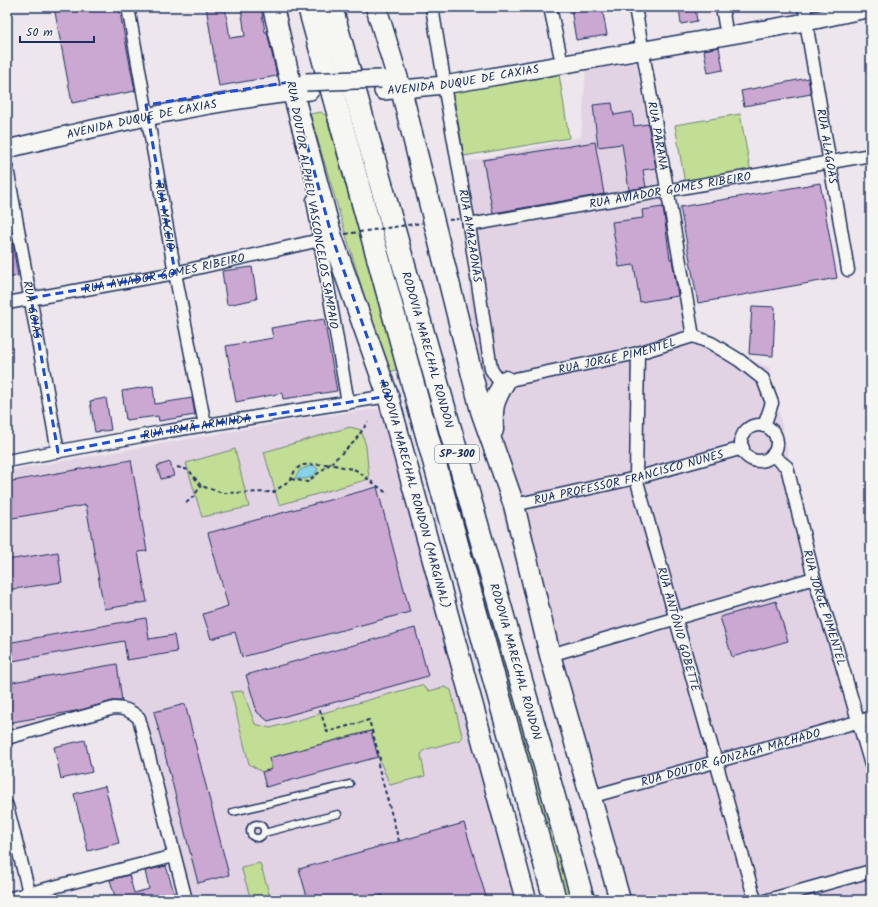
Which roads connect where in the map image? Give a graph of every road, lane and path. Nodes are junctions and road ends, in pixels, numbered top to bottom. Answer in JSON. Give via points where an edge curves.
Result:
{"nodes":[{"id":1,"x":128,"y":7,"type":"edge"},
{"id":2,"x":273,"y":7,"type":"edge"},
{"id":3,"x":309,"y":7,"type":"edge"},
{"id":4,"x":331,"y":7,"type":"edge"},
{"id":5,"x":376,"y":7,"type":"edge"},
{"id":6,"x":432,"y":7,"type":"edge"},
{"id":7,"x":550,"y":7,"type":"edge"},
{"id":8,"x":635,"y":7,"type":"edge"},
{"id":9,"x":722,"y":7,"type":"edge"},
{"id":10,"x":829,"y":7,"type":"edge"},
{"id":11,"x":871,"y":8,"type":"edge"},
{"id":12,"x":805,"y":14,"type":"edge"},
{"id":13,"x":725,"y":25,"type":"junction"},
{"id":14,"x":643,"y":46,"type":"junction"},
{"id":15,"x":560,"y":54,"type":"junction"},
{"id":16,"x":444,"y":80,"type":"junction"},
{"id":17,"x":391,"y":84,"type":"junction"},
{"id":18,"x":300,"y":87,"type":"junction"},
{"id":19,"x":147,"y":110,"type":"junction"},
{"id":20,"x":7,"y":137,"type":"edge"},
{"id":21,"x":7,"y":149,"type":"edge"},
{"id":22,"x":871,"y":155,"type":"edge"},
{"id":23,"x":829,"y":162,"type":"junction"},
{"id":24,"x":7,"y":168,"type":"edge"},
{"id":25,"x":667,"y":190,"type":"junction"},
{"id":26,"x":422,"y":223,"type":"dead end"},
{"id":27,"x":469,"y":225,"type":"junction"},
{"id":28,"x":345,"y":234,"type":"dead end"},
{"id":29,"x":320,"y":240,"type":"junction"},
{"id":30,"x":848,"y":270,"type":"dead end"},
{"id":31,"x":175,"y":273,"type":"junction"},
{"id":32,"x":31,"y":298,"type":"junction"},
{"id":33,"x":7,"y":302,"type":"edge"},
{"id":34,"x":693,"y":336,"type":"junction"},
{"id":35,"x":638,"y":353,"type":"junction"},
{"id":36,"x":505,"y":380,"type":"junction"},
{"id":37,"x":388,"y":396,"type":"junction"},
{"id":38,"x":348,"y":403,"type":"junction"},
{"id":39,"x":368,"y":422,"type":"dead end"},
{"id":40,"x":205,"y":425,"type":"junction"},
{"id":41,"x":764,"y":426,"type":"junction"},
{"id":42,"x":743,"y":448,"type":"junction"},
{"id":43,"x":58,"y":452,"type":"junction"},
{"id":44,"x":495,"y":452,"type":"junction"},
{"id":45,"x":772,"y":455,"type":"junction"},
{"id":46,"x":7,"y":461,"type":"edge"},
{"id":47,"x":330,"y":464,"type":"junction"},
{"id":48,"x":177,"y":467,"type":"dead end"},
{"id":49,"x":636,"y":478,"type":"junction"},
{"id":50,"x":291,"y":479,"type":"junction"},
{"id":51,"x":201,"y":486,"type":"junction"},
{"id":52,"x":388,"y":494,"type":"dead end"},
{"id":53,"x":186,"y":503,"type":"dead end"},
{"id":54,"x":514,"y":505,"type":"junction"},
{"id":55,"x":814,"y":578,"type":"junction"},
{"id":56,"x":675,"y":619,"type":"junction"},
{"id":57,"x":550,"y":655,"type":"junction"},
{"id":58,"x":320,"y":710,"type":"dead end"},
{"id":59,"x":871,"y":718,"type":"edge"},
{"id":60,"x":858,"y":722,"type":"junction"},
{"id":61,"x":7,"y":738,"type":"edge"},
{"id":62,"x":717,"y":762,"type":"junction"},
{"id":63,"x":871,"y":765,"type":"edge"},
{"id":64,"x":350,"y":784,"type":"dead end"},
{"id":65,"x":590,"y":797,"type":"junction"},
{"id":66,"x":7,"y":806,"type":"edge"},
{"id":67,"x":233,"y":812,"type":"dead end"},
{"id":68,"x":338,"y":814,"type":"dead end"},
{"id":69,"x":264,"y":833,"type":"dead end"},
{"id":70,"x":399,"y":841,"type":"dead end"},
{"id":71,"x":174,"y":856,"type":"junction"},
{"id":72,"x":871,"y":871,"type":"edge"},
{"id":73,"x":30,"y":897,"type":"edge"},
{"id":74,"x":7,"y":899,"type":"edge"},
{"id":75,"x":186,"y":900,"type":"edge"},
{"id":76,"x":526,"y":900,"type":"edge"},
{"id":77,"x":555,"y":900,"type":"edge"},
{"id":78,"x":583,"y":900,"type":"edge"},
{"id":79,"x":620,"y":900,"type":"edge"},
{"id":80,"x":755,"y":900,"type":"edge"},
{"id":81,"x":768,"y":900,"type":"edge"}],
"edges":[{"from":1,"to":19,"type":"street","name":"RUA MACEIÓ"},
{"from":2,"to":18,"type":"highway","name":"RUA DOUTOR ALPHEU VASCONCELOS SAMPAIO"},
{"from":3,"to":77,"type":"highway","name":"RODOVIA MARECHAL RONDON","number":"SP-300"},
{"from":4,"to":78,"type":"highway","name":"RODOVIA MARECHAL RONDON","number":"SP-300"},
{"from":5,"to":17,"type":"highway"},
{"from":6,"to":16,"type":"street","name":"RUA AMAZAONAS"},
{"from":7,"to":15,"type":"street"},
{"from":8,"to":14,"type":"street","name":"RUA PARANÁ"},
{"from":9,"to":13,"type":"street"},
{"from":10,"to":12,"type":"main road","name":"AVENIDA DUQUE DE CAXIAS"},
{"from":11,"to":12,"type":"main road","name":"AVENIDA DUQUE DE CAXIAS"},
{"from":12,"to":13,"type":"main road","name":"AVENIDA DUQUE DE CAXIAS"},
{"from":12,"to":14,"type":"main road","name":"AVENIDA DUQUE DE CAXIAS"},
{"from":12,"to":23,"type":"street","name":"RUA ALAGOAS"},
{"from":13,"to":14,"type":"main road","name":"AVENIDA DUQUE DE CAXIAS"},
{"from":14,"to":15,"type":"main road","name":"AVENIDA DUQUE DE CAXIAS"},
{"from":14,"to":16,"type":"main road","name":"AVENIDA DUQUE DE CAXIAS"},
{"from":14,"to":25,"type":"street","name":"RUA PARANÁ"},
{"from":15,"to":16,"type":"main road","name":"AVENIDA DUQUE DE CAXIAS"},
{"from":16,"to":17,"type":"main road","name":"AVENIDA DUQUE DE CAXIAS"},
{"from":16,"to":27,"type":"street","name":"RUA AMAZAONAS"},
{"from":17,"to":18,"type":"main road","name":"AVENIDA DUQUE DE CAXIAS"},
{"from":17,"to":44,"type":"highway","via":[[481,411]]},
{"from":18,"to":19,"type":"main road","name":"AVENIDA DUQUE DE CAXIAS"},
{"from":18,"to":29,"type":"street","name":"RUA DOUTOR ALPHEU VASCONCELOS SAMPAIO"},
{"from":18,"to":37,"type":"highway","name":"RODOVIA MARECHAL RONDON (MARGINAL)","via":[[332,236]]},
{"from":19,"to":20,"type":"main road","name":"AVENIDA DUQUE DE CAXIAS"},
{"from":19,"to":21,"type":"main road","name":"AVENIDA DUQUE DE CAXIAS"},
{"from":19,"to":31,"type":"street","name":"RUA MACEIÓ"},
{"from":22,"to":23,"type":"street","name":"RUA AVIADOR GOMES RIBEIRO"},
{"from":23,"to":25,"type":"street","name":"RUA AVIADOR GOMES RIBEIRO"},
{"from":23,"to":30,"type":"street","name":"RUA ALAGOAS"},
{"from":24,"to":32,"type":"street","name":"RUA GOIÁS"},
{"from":25,"to":27,"type":"street","name":"RUA AVIADOR GOMES RIBEIRO"},
{"from":25,"to":34,"type":"street","name":"RUA PARANÁ"},
{"from":26,"to":28,"type":"path","bridge":true},
{"from":27,"to":36,"type":"street","name":"RUA AMAZAONAS","via":[[491,369],[496,377]]},
{"from":29,"to":31,"type":"street","name":"RUA AVIADOR GOMES RIBEIRO"},
{"from":29,"to":38,"type":"street","name":"RUA DOUTOR ALPHEU VASCONCELOS SAMPAIO"},
{"from":31,"to":32,"type":"street","name":"RUA AVIADOR GOMES RIBEIRO"},
{"from":31,"to":40,"type":"street","name":"RUA MACEIÓ"},
{"from":32,"to":33,"type":"street","name":"RUA AVIADOR GOMES RIBEIRO"},
{"from":32,"to":43,"type":"street","name":"RUA GOIÁS"},
{"from":34,"to":35,"type":"street","name":"RUA JORGE PIMENTEL"},
{"from":34,"to":41,"type":"street","via":[[711,343],[739,360],[763,379],[772,403]]},
{"from":35,"to":36,"type":"street","name":"RUA JORGE PIMENTEL"},
{"from":35,"to":49,"type":"street","name":"RUA ANTÔNIO GOBETTE"},
{"from":36,"to":44,"type":"highway","via":[[491,409]]},
{"from":37,"to":38,"type":"street","name":"RUA IRMÃ ARMINDA"},
{"from":37,"to":76,"type":"highway","name":"RODOVIA MARECHAL RONDON (MARGINAL)"},
{"from":38,"to":40,"type":"street","name":"RUA IRMÃ ARMINDA"},
{"from":39,"to":47,"type":"path","via":[[354,442]]},
{"from":40,"to":43,"type":"street","name":"RUA IRMÃ ARMINDA"},
{"from":41,"to":42,"type":"street","via":[[758,425],[747,430],[742,440]]},
{"from":41,"to":45,"type":"street","via":[[774,433],[776,438]]},
{"from":42,"to":45,"type":"street","via":[[746,455],[756,460]]},
{"from":42,"to":49,"type":"street","name":"RUA PROFESSOR FRANCISCO NUNES"},
{"from":43,"to":46,"type":"street","name":"RUA IRMÃ ARMINDA"},
{"from":44,"to":54,"type":"highway"},
{"from":45,"to":55,"type":"street","name":"RUA JORGE PIMENTEL","via":[[787,467]]},
{"from":47,"to":50,"type":"path","via":[[307,482]]},
{"from":47,"to":50,"type":"path","via":[[302,465],[295,470]]},
{"from":47,"to":52,"type":"path","via":[[356,470]]},
{"from":48,"to":51,"type":"path","via":[[188,470]]},
{"from":49,"to":54,"type":"street","name":"RUA PROFESSOR FRANCISCO NUNES"},
{"from":49,"to":56,"type":"street","name":"RUA ANTÔNIO GOBETTE"},
{"from":50,"to":51,"type":"path","via":[[274,492],[223,493]]},
{"from":51,"to":53,"type":"path"},
{"from":54,"to":57,"type":"highway"},
{"from":55,"to":56,"type":"street"},
{"from":55,"to":60,"type":"street","name":"RUA JORGE PIMENTEL"},
{"from":56,"to":57,"type":"street"},
{"from":56,"to":62,"type":"street","name":"RUA ANTÔNIO GOBETTE"},
{"from":57,"to":65,"type":"highway"},
{"from":58,"to":70,"type":"path","via":[[327,732],[369,720],[380,759],[378,765]]},
{"from":59,"to":60,"type":"street","name":"RUA DOUTOR GONZAGA MACHADO"},
{"from":60,"to":62,"type":"street","name":"RUA DOUTOR GONZAGA MACHADO"},
{"from":60,"to":63,"type":"street","name":"RUA JORGE PIMENTEL"},
{"from":61,"to":71,"type":"street","via":[[114,708],[130,711],[139,718]]},
{"from":62,"to":65,"type":"street","name":"RUA DOUTOR GONZAGA MACHADO"},
{"from":62,"to":80,"type":"street","name":"RUA ANTÔNIO GOBETTE"},
{"from":64,"to":67,"type":"lane"},
{"from":65,"to":79,"type":"highway"},
{"from":66,"to":73,"type":"street"},
{"from":68,"to":69,"type":"lane"},
{"from":71,"to":73,"type":"street"},
{"from":71,"to":75,"type":"street"},
{"from":72,"to":81,"type":"street"},
{"from":73,"to":74,"type":"street"}]}
